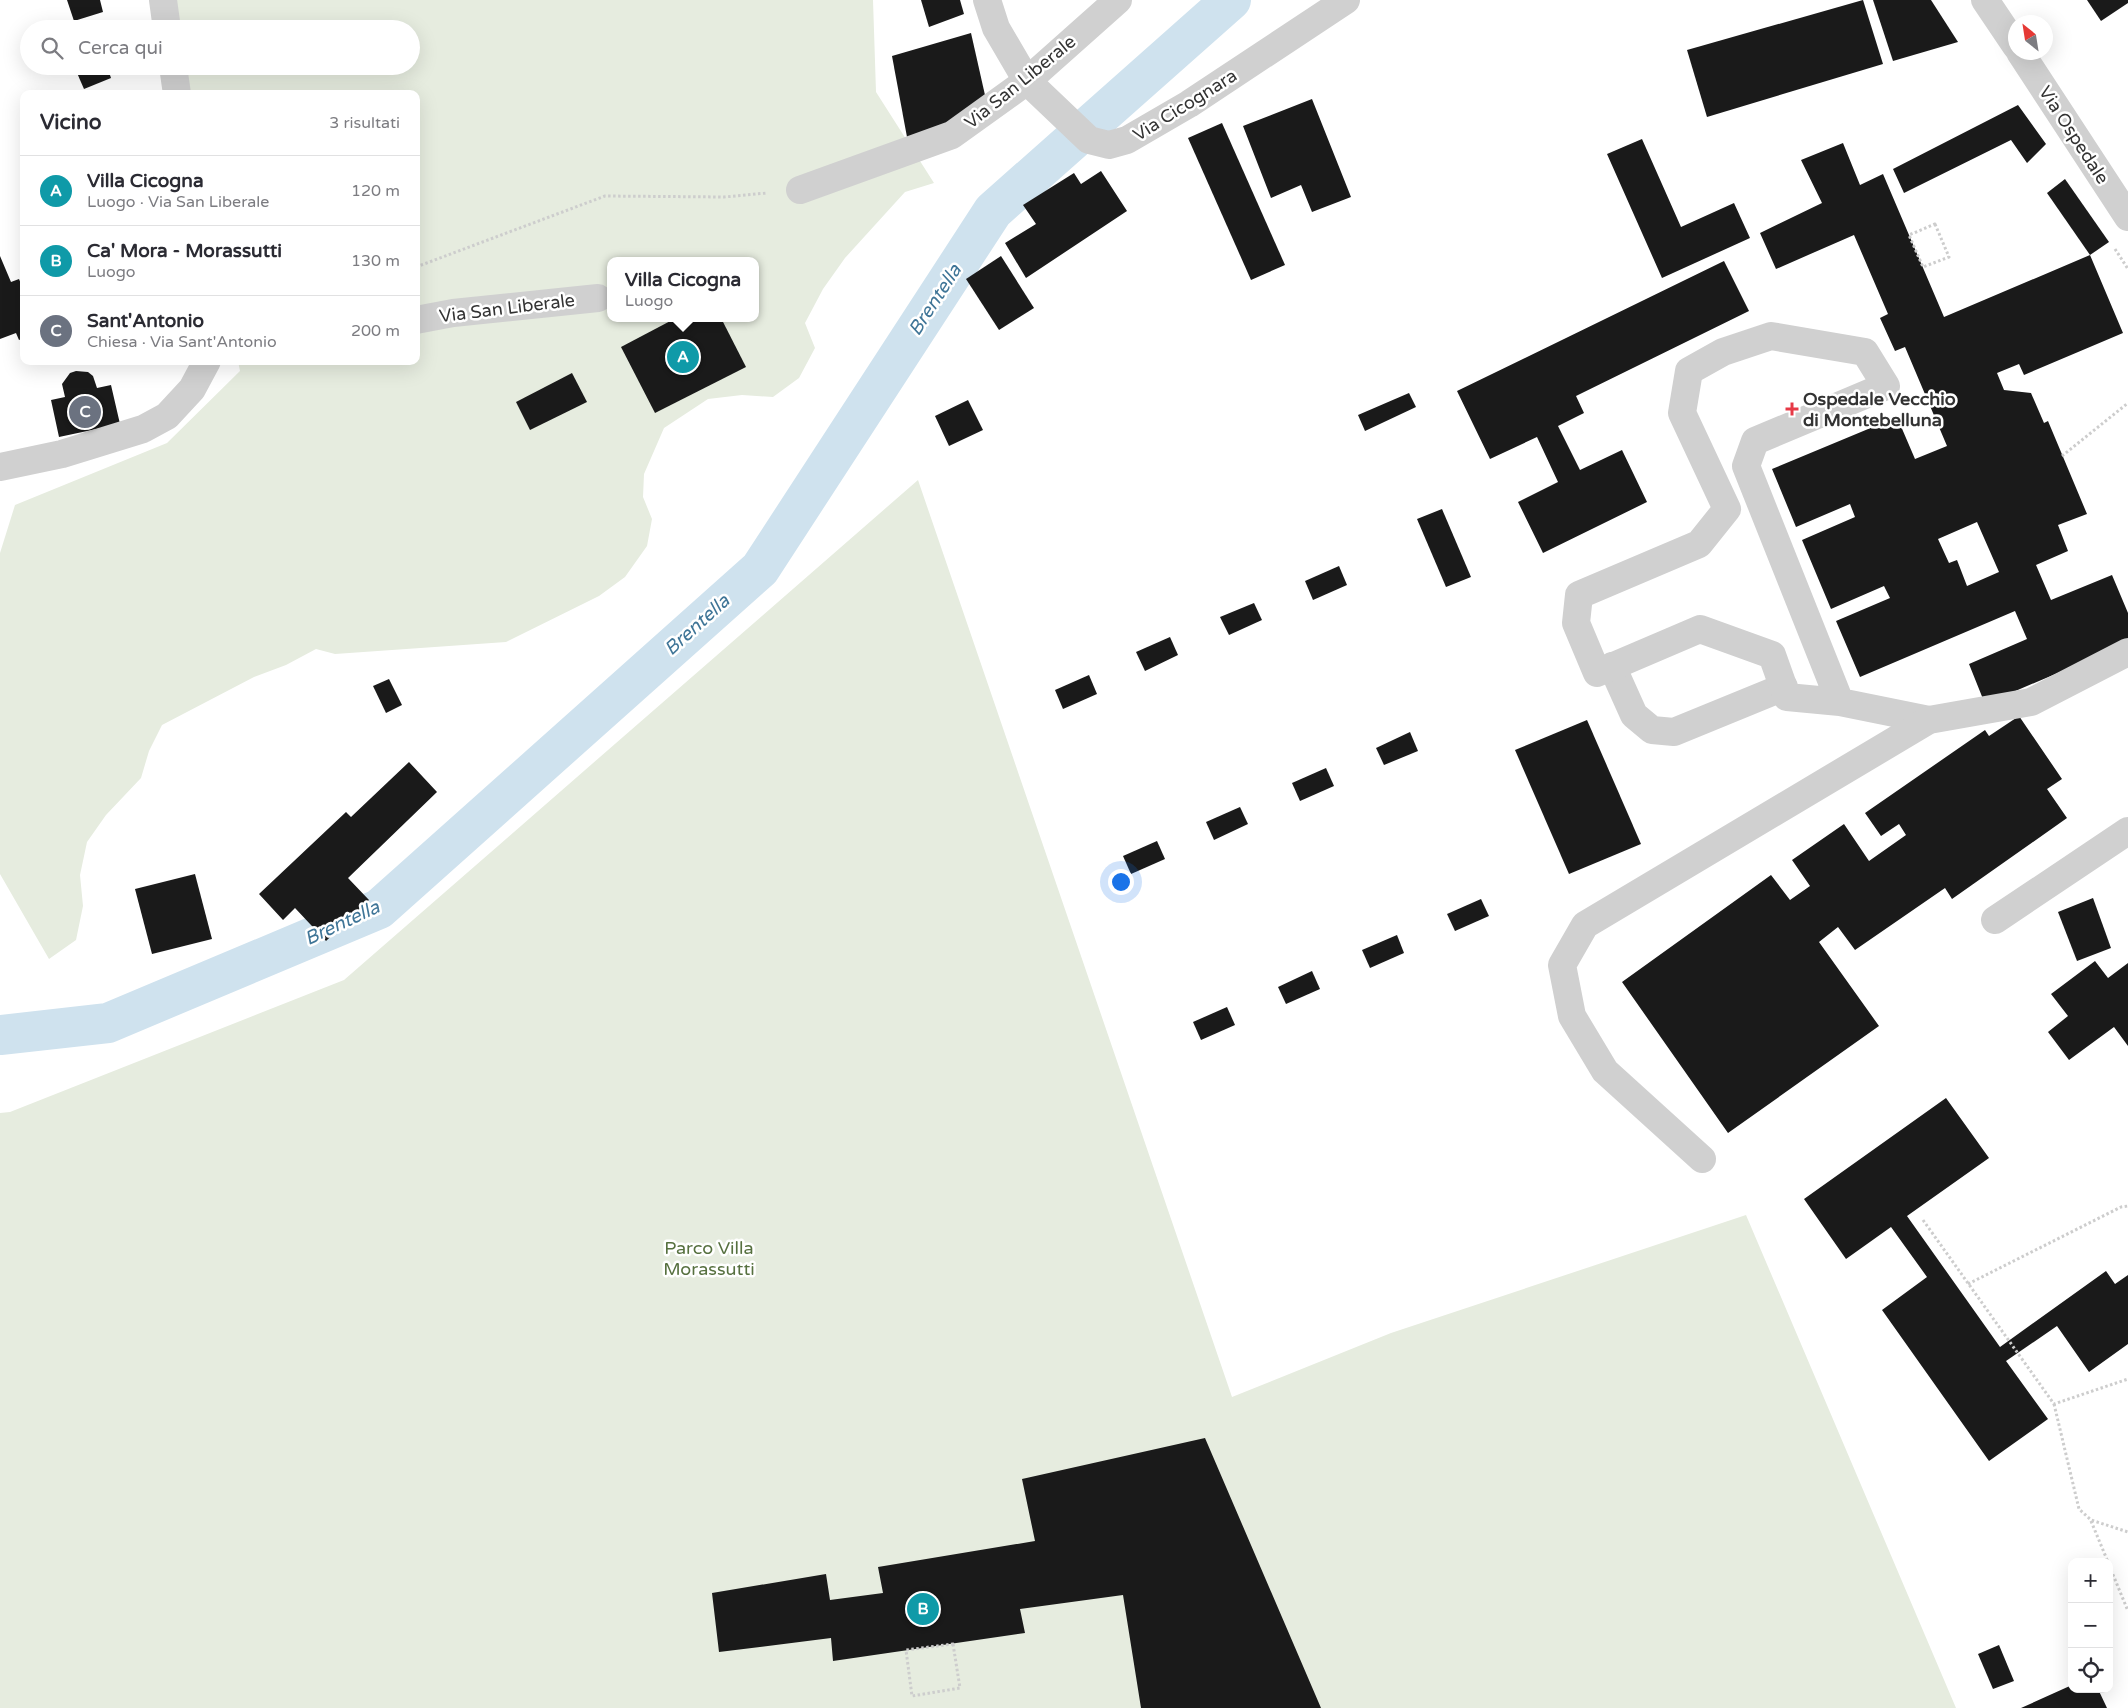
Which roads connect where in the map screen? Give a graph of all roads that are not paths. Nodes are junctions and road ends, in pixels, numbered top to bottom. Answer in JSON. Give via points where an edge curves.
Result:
{"nodes":[{"id":1,"x":163,"y":0,"type":"edge"},
{"id":2,"x":987,"y":0,"type":"edge"},
{"id":3,"x":1118,"y":0,"type":"edge"},
{"id":4,"x":1346,"y":0,"type":"edge"},
{"id":5,"x":1985,"y":0,"type":"edge"},
{"id":6,"x":166,"y":20,"type":"edge"},
{"id":7,"x":2008,"y":34,"type":"edge"},
{"id":8,"x":2025,"y":60,"type":"edge"},
{"id":9,"x":174,"y":75,"type":"edge"},
{"id":10,"x":1027,"y":81,"type":"junction"},
{"id":11,"x":176,"y":90,"type":"edge"},
{"id":12,"x":800,"y":190,"type":"road end"},
{"id":13,"x":2128,"y":217,"type":"edge"},
{"id":14,"x":598,"y":298,"type":"dead end"},
{"id":15,"x":420,"y":319,"type":"edge"},
{"id":16,"x":205,"y":365,"type":"edge"},
{"id":17,"x":0,"y":467,"type":"edge"},
{"id":18,"x":1752,"y":481,"type":"junction"},
{"id":19,"x":1720,"y":493,"type":"junction"},
{"id":20,"x":2128,"y":652,"type":"edge"},
{"id":21,"x":1612,"y":666,"type":"junction"},
{"id":22,"x":1784,"y":687,"type":"junction"},
{"id":23,"x":1840,"y":702,"type":"junction"},
{"id":24,"x":1928,"y":720,"type":"junction"},
{"id":25,"x":2128,"y":831,"type":"edge"},
{"id":26,"x":1996,"y":920,"type":"dead end"},
{"id":27,"x":1702,"y":1159,"type":"dead end"}],
"edges":[{"from":1,"to":6,"type":"street"},
{"from":2,"to":10,"type":"street","name":"Via Cicognara","via":[[996,28]]},
{"from":3,"to":10,"type":"street","name":"Via San Liberale"},
{"from":4,"to":10,"type":"street","name":"Via Cicognara","via":[[1189,104],[1127,140],[1109,145],[1090,140]]},
{"from":5,"to":7,"type":"street"},
{"from":8,"to":13,"type":"street","name":"Via Ospedale"},
{"from":9,"to":11,"type":"street"},
{"from":10,"to":12,"type":"street","name":"Via San Liberale","via":[[952,135]]},
{"from":14,"to":15,"type":"street","name":"Via San Liberale"},
{"from":16,"to":17,"type":"street","via":[[192,389],[167,416],[143,429],[62,454]]},
{"from":18,"to":19,"type":"street"},
{"from":18,"to":19,"type":"street","via":[[1746,466],[1755,441],[1886,386],[1865,352],[1771,336],[1722,352],[1689,371],[1682,413]]},
{"from":18,"to":23,"type":"street"},
{"from":19,"to":21,"type":"street","via":[[1727,509],[1699,544],[1579,595],[1576,622],[1596,673]]},
{"from":20,"to":24,"type":"street","via":[[2031,702]]},
{"from":21,"to":22,"type":"street","via":[[1700,629],[1772,655]]},
{"from":21,"to":22,"type":"street","via":[[1634,715],[1652,730],[1674,732]]},
{"from":22,"to":23,"type":"street","via":[[1788,697]]},
{"from":23,"to":24,"type":"street"},
{"from":24,"to":27,"type":"street","via":[[1585,925],[1562,965],[1572,1016],[1606,1071]]},
{"from":25,"to":26,"type":"street"}]}
